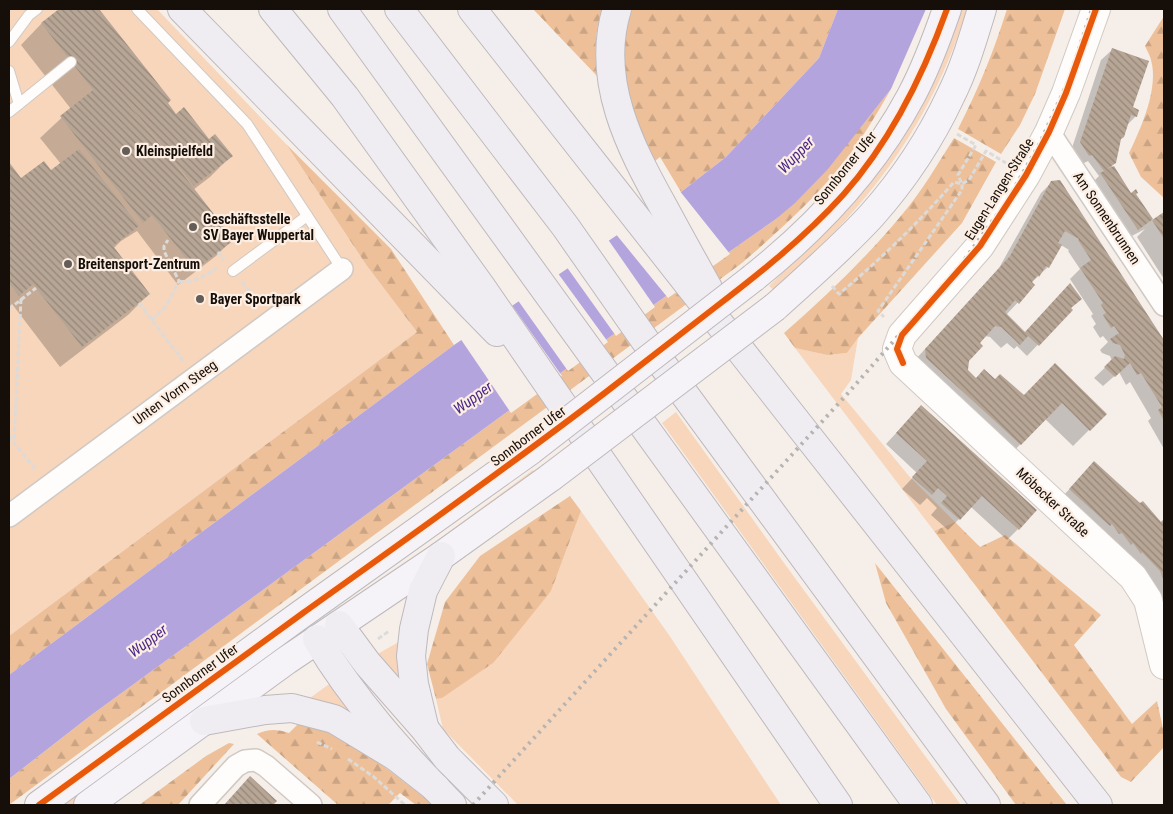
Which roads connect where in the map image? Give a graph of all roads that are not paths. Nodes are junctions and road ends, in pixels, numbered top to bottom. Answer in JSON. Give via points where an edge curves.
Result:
{"nodes":[{"id":1,"x":37,"y":9,"type":"edge"},
{"id":2,"x":137,"y":9,"type":"edge"},
{"id":3,"x":182,"y":9,"type":"edge"},
{"id":4,"x":273,"y":9,"type":"edge"},
{"id":5,"x":342,"y":9,"type":"edge"},
{"id":6,"x":399,"y":9,"type":"edge"},
{"id":7,"x":472,"y":9,"type":"edge"},
{"id":8,"x":616,"y":9,"type":"edge"},
{"id":9,"x":947,"y":9,"type":"edge"},
{"id":10,"x":982,"y":9,"type":"edge"},
{"id":11,"x":1096,"y":9,"type":"edge"},
{"id":12,"x":9,"y":42,"type":"edge"},
{"id":13,"x":71,"y":62,"type":"dead end"},
{"id":14,"x":9,"y":71,"type":"edge"},
{"id":15,"x":19,"y":104,"type":"junction"},
{"id":16,"x":9,"y":112,"type":"edge"},
{"id":17,"x":1049,"y":132,"type":"junction"},
{"id":18,"x":307,"y":216,"type":"junction"},
{"id":19,"x":342,"y":270,"type":"joint"},
{"id":20,"x":233,"y":271,"type":"road end"},
{"id":21,"x":473,"y":294,"type":"junction"},
{"id":22,"x":709,"y":301,"type":"junction"},
{"id":23,"x":1164,"y":305,"type":"edge"},
{"id":24,"x":903,"y":363,"type":"joint"},
{"id":25,"x":9,"y":516,"type":"edge"},
{"id":26,"x":441,"y":556,"type":"junction"},
{"id":27,"x":310,"y":608,"type":"junction"},
{"id":28,"x":328,"y":632,"type":"junction"},
{"id":29,"x":1164,"y":664,"type":"edge"},
{"id":30,"x":204,"y":720,"type":"junction"},
{"id":31,"x":424,"y":728,"type":"junction"},
{"id":32,"x":444,"y":797,"type":"edge"},
{"id":33,"x":39,"y":805,"type":"edge"},
{"id":34,"x":88,"y":805,"type":"edge"},
{"id":35,"x":200,"y":805,"type":"edge"},
{"id":36,"x":311,"y":805,"type":"edge"},
{"id":37,"x":494,"y":805,"type":"edge"},
{"id":38,"x":838,"y":805,"type":"edge"},
{"id":39,"x":918,"y":805,"type":"edge"},
{"id":40,"x":986,"y":805,"type":"edge"},
{"id":41,"x":1098,"y":805,"type":"edge"}],
"edges":[{"from":1,"to":12,"type":"lane"},
{"from":2,"to":18,"type":"lane","via":[[247,124]]},
{"from":3,"to":21,"type":"highway"},
{"from":4,"to":21,"type":"highway","via":[[345,97]]},
{"from":5,"to":39,"type":"highway"},
{"from":6,"to":40,"type":"highway","via":[[565,226],[649,346]]},
{"from":7,"to":22,"type":"highway","via":[[614,190]]},
{"from":8,"to":22,"type":"highway","via":[[610,45],[614,94],[643,169]]},
{"from":9,"to":27,"type":"main road","name":"Sonnborner Ufer","bridge":true,"via":[[932,52],[911,96],[869,163],[844,194],[795,243],[531,450]]},
{"from":10,"to":26,"type":"main road","bridge":true,"via":[[952,93],[917,156],[872,215],[775,307]]},
{"from":11,"to":17,"type":"street","name":"Eugen-Langen-Straße"},
{"from":13,"to":15,"type":"lane"},
{"from":14,"to":15,"type":"lane"},
{"from":15,"to":16,"type":"lane"},
{"from":17,"to":23,"type":"street","name":"Am Sonnenbrunnen"},
{"from":17,"to":24,"type":"street","name":"Eugen-Langen-Straße","via":[[1009,203],[980,246],[902,335],[897,349]]},
{"from":18,"to":19,"type":"lane"},
{"from":18,"to":20,"type":"lane"},
{"from":19,"to":25,"type":"street","name":"Unten Vorm Steeg"},
{"from":21,"to":38,"type":"highway","via":[[564,406]]},
{"from":22,"to":41,"type":"highway","via":[[746,357]]},
{"from":24,"to":29,"type":"street","name":"Möbecker Straße","via":[[1134,577],[1148,600]]},
{"from":26,"to":28,"type":"main road"},
{"from":26,"to":31,"type":"highway","via":[[423,591],[411,656]]},
{"from":27,"to":28,"type":"main road"},
{"from":27,"to":33,"type":"main road","name":"Sonnborner Ufer"},
{"from":28,"to":30,"type":"main road"},
{"from":28,"to":31,"type":"highway","via":[[367,663]]},
{"from":28,"to":32,"type":"highway","via":[[335,669],[382,729]]},
{"from":30,"to":32,"type":"highway","via":[[292,708],[334,719],[395,756]]},
{"from":30,"to":34,"type":"main road"},
{"from":31,"to":37,"type":"highway","via":[[447,758]]},
{"from":35,"to":36,"type":"street","via":[[236,766],[256,760]]}]}
